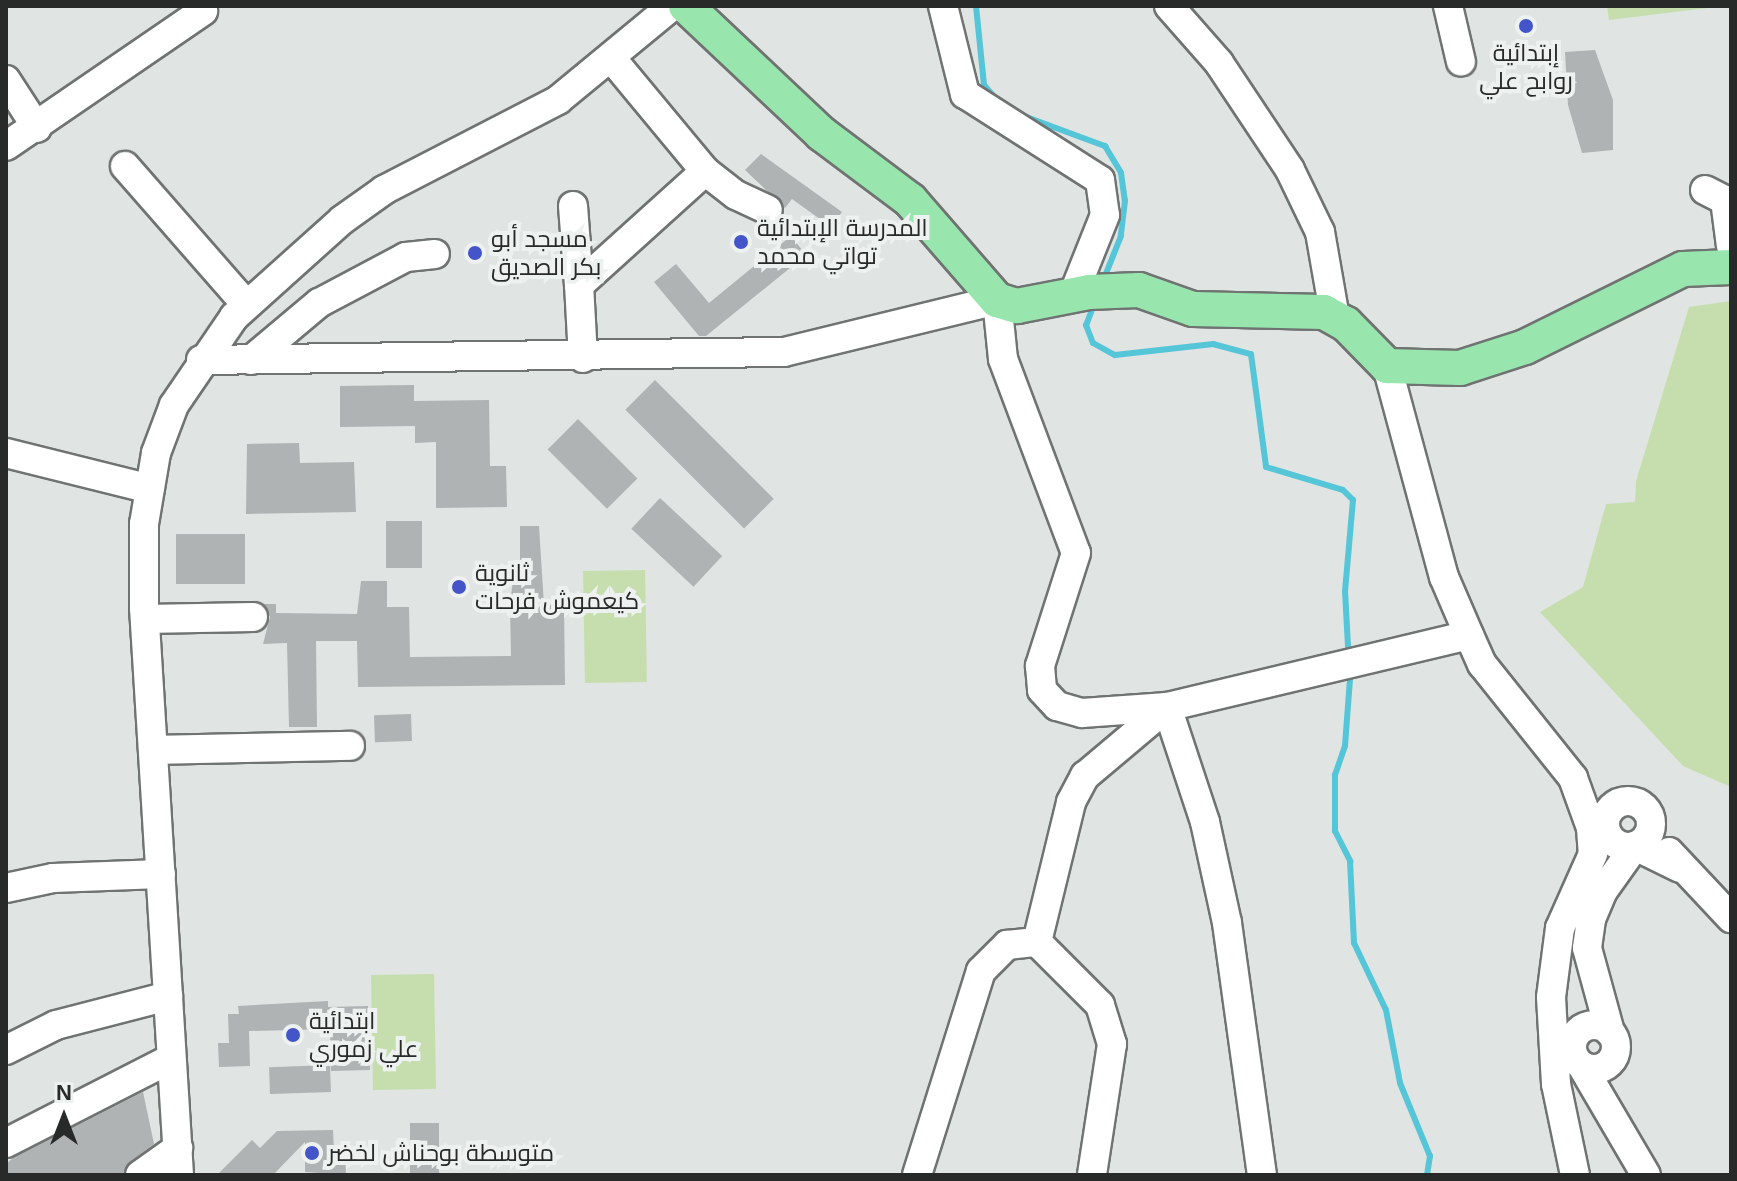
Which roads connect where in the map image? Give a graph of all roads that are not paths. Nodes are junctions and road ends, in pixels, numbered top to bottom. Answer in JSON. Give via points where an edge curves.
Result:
{"nodes":[{"id":1,"x":672,"y":6,"type":"edge"},
{"id":2,"x":686,"y":6,"type":"edge"},
{"id":3,"x":943,"y":6,"type":"edge"},
{"id":4,"x":1169,"y":6,"type":"edge"},
{"id":5,"x":1448,"y":6,"type":"edge"},
{"id":6,"x":204,"y":8,"type":"edge"},
{"id":7,"x":612,"y":59,"type":"junction"},
{"id":8,"x":1461,"y":62,"type":"dead end"},
{"id":9,"x":6,"y":80,"type":"edge"},
{"id":10,"x":37,"y":128,"type":"junction"},
{"id":11,"x":6,"y":146,"type":"edge"},
{"id":12,"x":125,"y":166,"type":"dead end"},
{"id":13,"x":705,"y":171,"type":"junction"},
{"id":14,"x":1705,"y":190,"type":"dead end"},
{"id":15,"x":573,"y":206,"type":"dead end"},
{"id":16,"x":768,"y":210,"type":"dead end"},
{"id":17,"x":1731,"y":246,"type":"edge"},
{"id":18,"x":435,"y":254,"type":"dead end"},
{"id":19,"x":1731,"y":267,"type":"edge"},
{"id":20,"x":579,"y":285,"type":"junction"},
{"id":21,"x":1090,"y":293,"type":"junction"},
{"id":22,"x":997,"y":300,"type":"junction"},
{"id":23,"x":246,"y":304,"type":"junction"},
{"id":24,"x":1335,"y":318,"type":"junction"},
{"id":25,"x":583,"y":358,"type":"junction"},
{"id":26,"x":201,"y":360,"type":"junction"},
{"id":27,"x":251,"y":360,"type":"junction"},
{"id":28,"x":1387,"y":366,"type":"junction"},
{"id":29,"x":6,"y":453,"type":"edge"},
{"id":30,"x":150,"y":489,"type":"junction"},
{"id":31,"x":253,"y":617,"type":"dead end"},
{"id":32,"x":145,"y":619,"type":"junction"},
{"id":33,"x":1469,"y":635,"type":"junction"},
{"id":34,"x":1167,"y":707,"type":"junction"},
{"id":35,"x":350,"y":746,"type":"dead end"},
{"id":36,"x":153,"y":750,"type":"junction"},
{"id":37,"x":1576,"y":783,"type":"junction"},
{"id":38,"x":1626,"y":800,"type":"junction"},
{"id":39,"x":1601,"y":834,"type":"junction"},
{"id":40,"x":1643,"y":834,"type":"junction"},
{"id":41,"x":161,"y":874,"type":"junction"},
{"id":42,"x":6,"y":888,"type":"edge"},
{"id":43,"x":1731,"y":918,"type":"edge"},
{"id":44,"x":1591,"y":919,"type":"junction"},
{"id":45,"x":1560,"y":928,"type":"junction"},
{"id":46,"x":1037,"y":942,"type":"junction"},
{"id":47,"x":1566,"y":961,"type":"junction"},
{"id":48,"x":168,"y":996,"type":"junction"},
{"id":49,"x":1551,"y":997,"type":"junction"},
{"id":50,"x":1612,"y":1045,"type":"junction"},
{"id":51,"x":1569,"y":1048,"type":"junction"},
{"id":52,"x":6,"y":1050,"type":"edge"},
{"id":53,"x":170,"y":1059,"type":"junction"},
{"id":54,"x":1619,"y":1122,"type":"junction"},
{"id":55,"x":6,"y":1143,"type":"edge"},
{"id":56,"x":178,"y":1162,"type":"edge"},
{"id":57,"x":140,"y":1175,"type":"edge"},
{"id":58,"x":917,"y":1175,"type":"edge"},
{"id":59,"x":1092,"y":1175,"type":"edge"},
{"id":60,"x":1262,"y":1175,"type":"edge"},
{"id":61,"x":1575,"y":1175,"type":"edge"},
{"id":62,"x":1646,"y":1175,"type":"edge"}],
"edges":[{"from":1,"to":7,"type":"street"},
{"from":2,"to":22,"type":"main road","via":[[822,134],[910,200]]},
{"from":3,"to":21,"type":"street","via":[[965,94],[1100,180],[1105,215]]},
{"from":4,"to":24,"type":"street","via":[[1219,63],[1290,170],[1320,232]]},
{"from":5,"to":8,"type":"street"},
{"from":6,"to":10,"type":"street"},
{"from":7,"to":13,"type":"street"},
{"from":7,"to":23,"type":"street","via":[[558,100],[384,190]]},
{"from":9,"to":10,"type":"street"},
{"from":10,"to":11,"type":"street"},
{"from":12,"to":23,"type":"street"},
{"from":13,"to":16,"type":"street","via":[[736,195]]},
{"from":13,"to":20,"type":"street"},
{"from":14,"to":17,"type":"street","via":[[1725,200]]},
{"from":15,"to":20,"type":"street"},
{"from":18,"to":27,"type":"street","via":[[406,257],[319,303]]},
{"from":19,"to":28,"type":"main road","via":[[1683,269],[1525,347],[1460,368]]},
{"from":20,"to":25,"type":"street"},
{"from":21,"to":22,"type":"main road","via":[[1017,306]]},
{"from":21,"to":24,"type":"main road","via":[[1139,290],[1193,309],[1324,312]]},
{"from":22,"to":25,"type":"street","via":[[784,352]]},
{"from":22,"to":34,"type":"street","via":[[1003,359],[1076,553],[1040,666],[1042,690],[1057,706],[1082,713]]},
{"from":23,"to":26,"type":"street"},
{"from":24,"to":28,"type":"main road"},
{"from":25,"to":27,"type":"street"},
{"from":26,"to":27,"type":"street"},
{"from":26,"to":30,"type":"street","via":[[174,405],[156,453]]},
{"from":28,"to":33,"type":"street","via":[[1444,577]]},
{"from":29,"to":30,"type":"street"},
{"from":30,"to":32,"type":"street","via":[[144,524]]},
{"from":31,"to":32,"type":"street"},
{"from":32,"to":36,"type":"street"},
{"from":33,"to":34,"type":"street"},
{"from":33,"to":37,"type":"street","via":[[1482,664]]},
{"from":34,"to":46,"type":"street","via":[[1085,776],[1071,802]]},
{"from":34,"to":60,"type":"street","via":[[1205,822],[1227,923]]},
{"from":35,"to":36,"type":"street"},
{"from":36,"to":41,"type":"street"},
{"from":37,"to":38,"type":"street"},
{"from":37,"to":39,"type":"street"},
{"from":38,"to":39,"type":"street","via":[[1612,807]]},
{"from":38,"to":40,"type":"street","via":[[1646,809]]},
{"from":39,"to":40,"type":"street","via":[[1619,845]]},
{"from":39,"to":45,"type":"street"},
{"from":40,"to":43,"type":"street"},
{"from":40,"to":44,"type":"street","via":[[1603,891]]},
{"from":41,"to":42,"type":"street","via":[[53,878]]},
{"from":41,"to":48,"type":"street"},
{"from":44,"to":47,"type":"street"},
{"from":44,"to":50,"type":"street","via":[[1592,975]]},
{"from":45,"to":47,"type":"street"},
{"from":45,"to":49,"type":"street"},
{"from":46,"to":58,"type":"street","via":[[1007,945],[981,971]]},
{"from":46,"to":59,"type":"street","via":[[1100,1005],[1112,1044]]},
{"from":47,"to":49,"type":"street"},
{"from":47,"to":51,"type":"street"},
{"from":48,"to":52,"type":"street","via":[[56,1025]]},
{"from":48,"to":53,"type":"street"},
{"from":49,"to":51,"type":"street"},
{"from":50,"to":51,"type":"street","via":[[1589,1026]]},
{"from":50,"to":51,"type":"street","via":[[1603,1068]]},
{"from":50,"to":54,"type":"street"},
{"from":51,"to":54,"type":"street"},
{"from":51,"to":61,"type":"street"},
{"from":53,"to":55,"type":"street"},
{"from":53,"to":56,"type":"street"},
{"from":54,"to":62,"type":"street"},
{"from":56,"to":57,"type":"street"}]}
